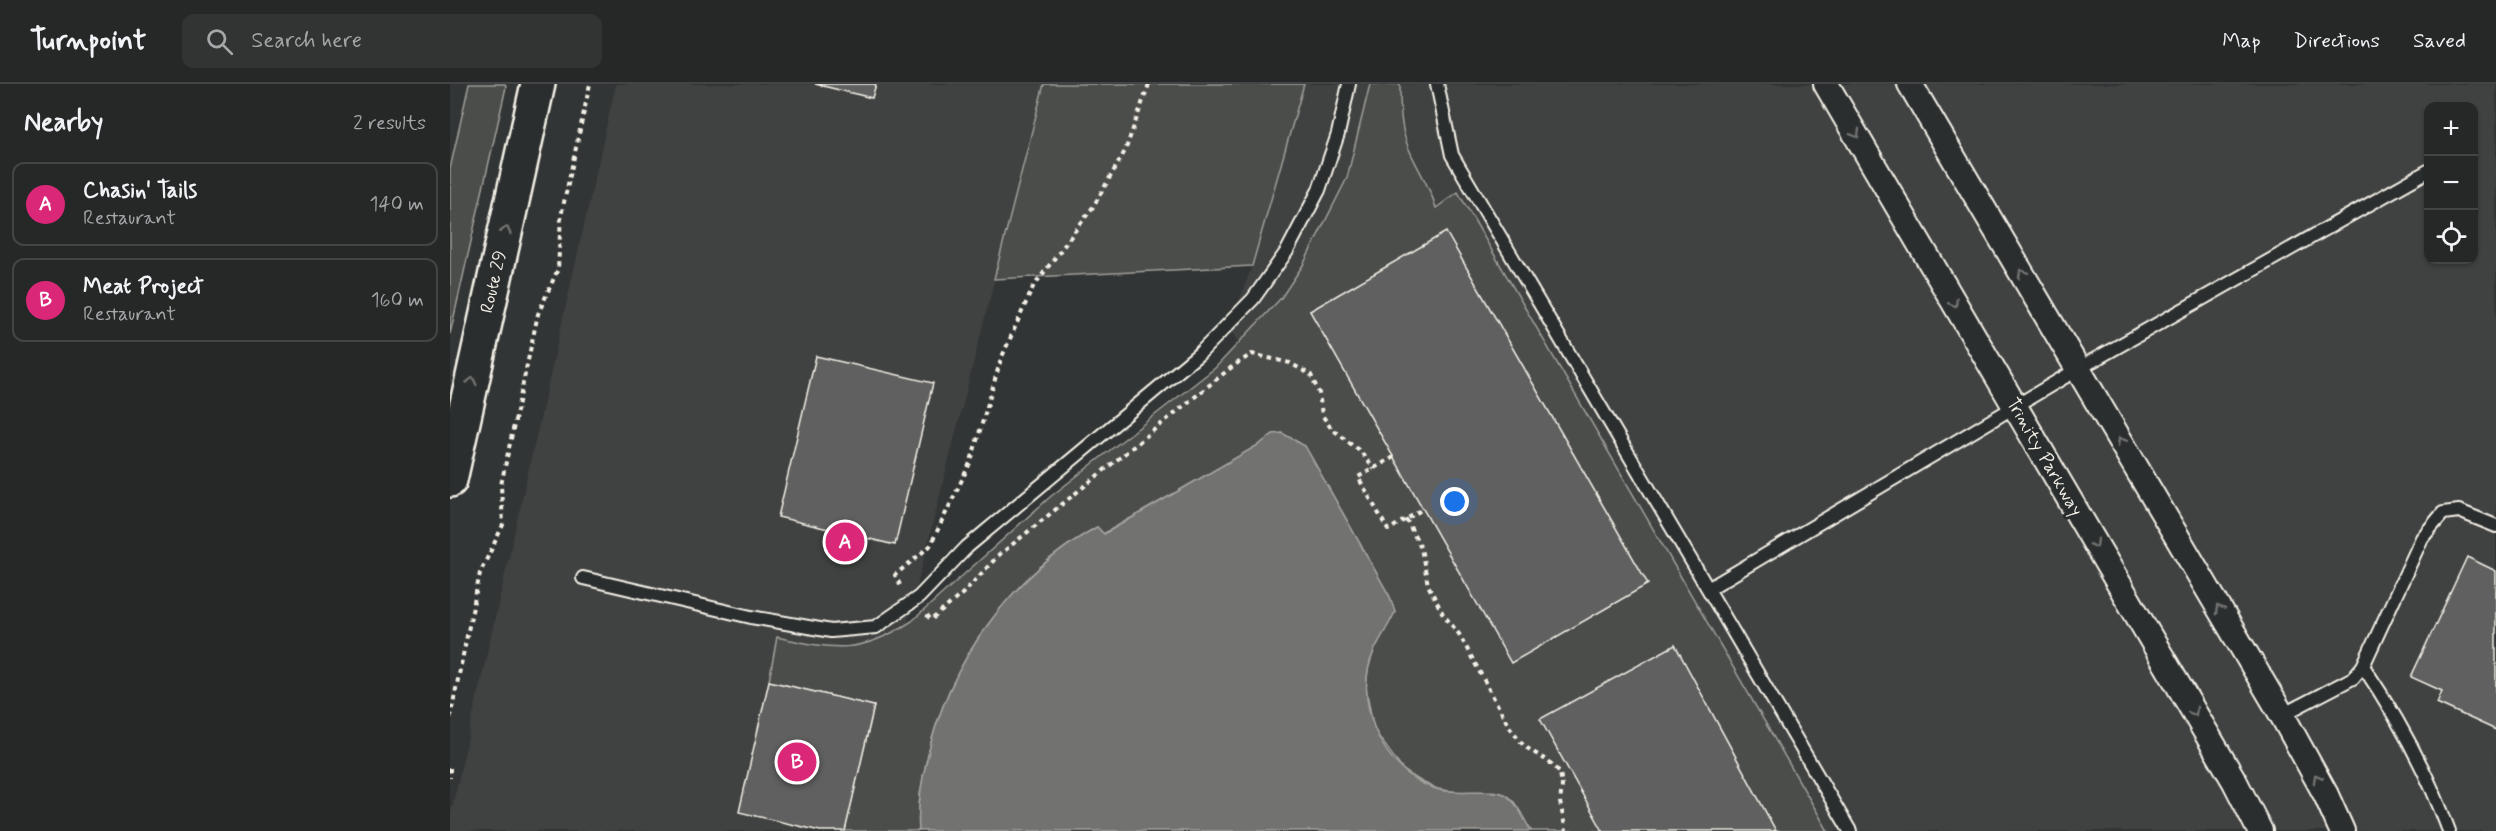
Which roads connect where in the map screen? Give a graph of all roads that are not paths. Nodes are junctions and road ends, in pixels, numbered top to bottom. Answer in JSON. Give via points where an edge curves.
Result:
{"nodes":[{"id":1,"x":538,"y":84,"type":"edge"},
{"id":2,"x":1349,"y":84,"type":"edge"},
{"id":3,"x":1437,"y":84,"type":"edge"},
{"id":4,"x":1826,"y":84,"type":"edge"},
{"id":5,"x":1910,"y":84,"type":"edge"},
{"id":6,"x":2424,"y":173,"type":"edge"},
{"id":7,"x":2078,"y":369,"type":"junction"},
{"id":8,"x":2016,"y":408,"type":"junction"},
{"id":9,"x":450,"y":480,"type":"edge"},
{"id":10,"x":2496,"y":526,"type":"edge"},
{"id":11,"x":583,"y":578,"type":"dead end"},
{"id":12,"x":1708,"y":589,"type":"junction"},
{"id":13,"x":2363,"y":666,"type":"junction"},
{"id":14,"x":2282,"y":715,"type":"junction"},
{"id":15,"x":1850,"y":831,"type":"edge"},
{"id":16,"x":2260,"y":831,"type":"edge"},
{"id":17,"x":2342,"y":831,"type":"edge"},
{"id":18,"x":2449,"y":831,"type":"edge"}],
"edges":[{"from":9,"to":1,"type":"main road","name":"Route 29","one_way":true},
{"from":2,"to":11,"type":"lane","via":[[1338,135],[1319,190],[1287,251],[1253,299],[1200,353],[967,547],[914,600],[876,627],[831,630],[751,617]]},
{"from":3,"to":12,"type":"lane","via":[[1452,155]]},
{"from":4,"to":8,"type":"street","name":"Trinity Parkway","one_way":true},
{"from":7,"to":5,"type":"street","one_way":true},
{"from":6,"to":7,"type":"lane"},
{"from":7,"to":8,"type":"lane"},
{"from":14,"to":7,"type":"street","one_way":true},
{"from":8,"to":12,"type":"lane"},
{"from":8,"to":16,"type":"street","name":"Trinity Parkway","one_way":true},
{"from":10,"to":13,"type":"lane","via":[[2459,511],[2443,513],[2430,526]]},
{"from":12,"to":15,"type":"lane"},
{"from":13,"to":14,"type":"lane","via":[[2353,678]]},
{"from":13,"to":18,"type":"lane","via":[[2399,720]]},
{"from":17,"to":14,"type":"street","one_way":true}]}
